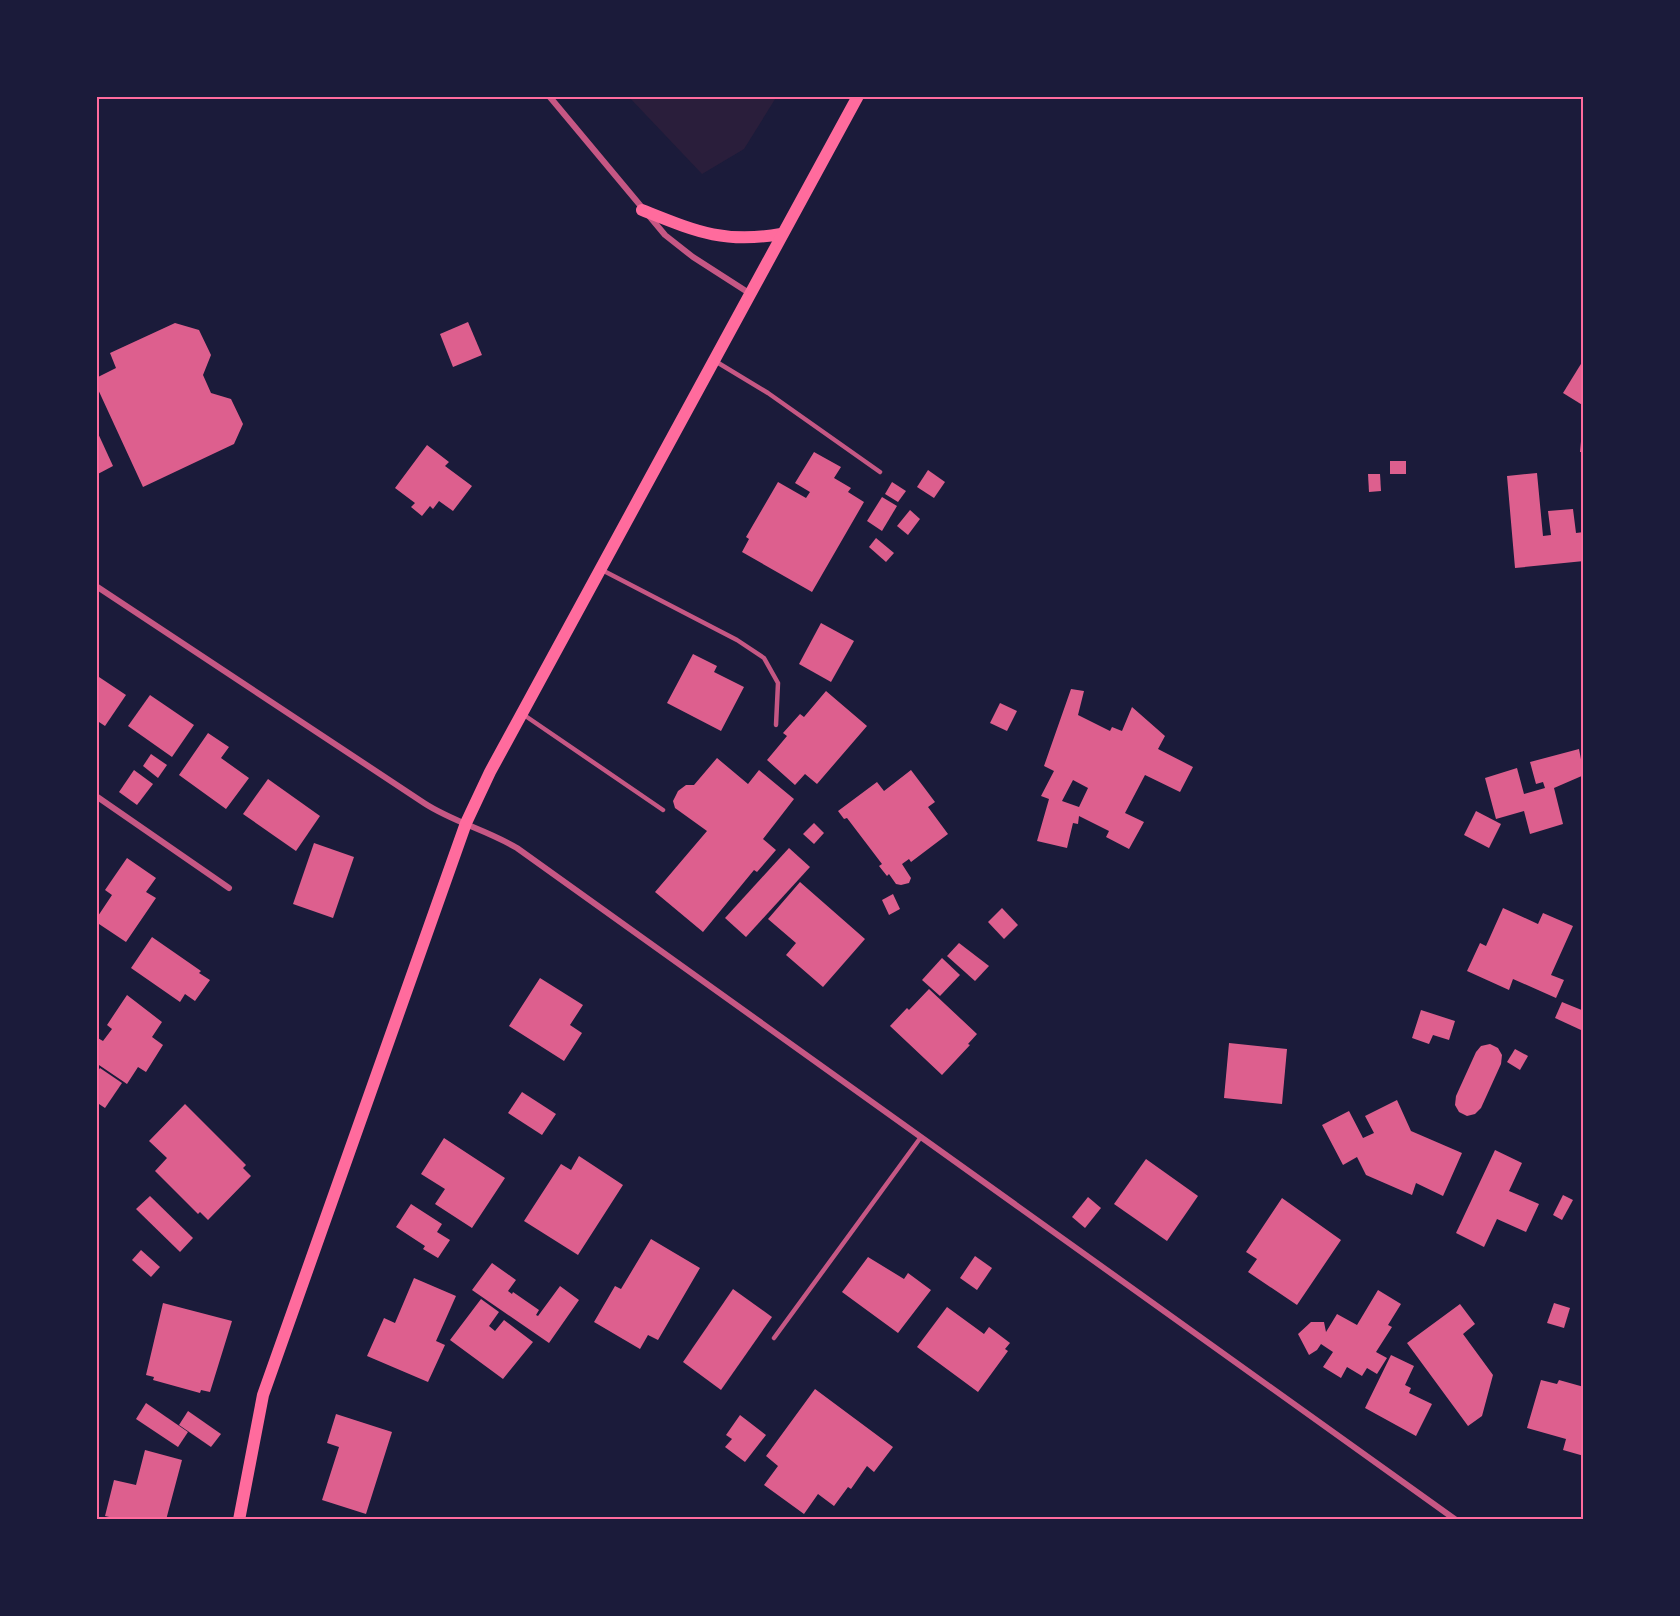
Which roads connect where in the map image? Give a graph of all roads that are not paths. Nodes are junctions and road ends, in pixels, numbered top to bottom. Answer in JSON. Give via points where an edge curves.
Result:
{"nodes":[{"id":1,"x":549,"y":96,"type":"edge"},
{"id":2,"x":858,"y":96,"type":"edge"},
{"id":3,"x":642,"y":210,"type":"junction"},
{"id":4,"x":781,"y":234,"type":"junction"},
{"id":5,"x":749,"y":293,"type":"junction"},
{"id":6,"x":713,"y":359,"type":"junction"},
{"id":7,"x":880,"y":472,"type":"dead end"},
{"id":8,"x":600,"y":568,"type":"junction"},
{"id":9,"x":96,"y":586,"type":"edge"},
{"id":10,"x":522,"y":713,"type":"junction"},
{"id":11,"x":776,"y":725,"type":"dead end"},
{"id":12,"x":96,"y":796,"type":"edge"},
{"id":13,"x":663,"y":810,"type":"dead end"},
{"id":14,"x":466,"y":823,"type":"junction"},
{"id":15,"x":229,"y":888,"type":"dead end"},
{"id":16,"x":921,"y":1137,"type":"junction"},
{"id":17,"x":774,"y":1338,"type":"dead end"},
{"id":18,"x":239,"y":1520,"type":"edge"},
{"id":19,"x":1456,"y":1520,"type":"edge"}],
"edges":[{"from":1,"to":3,"type":"street"},
{"from":2,"to":4,"type":"main road"},
{"from":3,"to":4,"type":"main road","via":[[722,238]]},
{"from":3,"to":5,"type":"street","via":[[664,236]]},
{"from":4,"to":5,"type":"main road"},
{"from":5,"to":6,"type":"main road"},
{"from":6,"to":7,"type":"lane"},
{"from":6,"to":8,"type":"main road"},
{"from":8,"to":10,"type":"main road"},
{"from":8,"to":11,"type":"lane","via":[[764,658],[778,683]]},
{"from":9,"to":14,"type":"street","via":[[441,814]]},
{"from":10,"to":13,"type":"lane"},
{"from":10,"to":14,"type":"main road"},
{"from":12,"to":15,"type":"street"},
{"from":14,"to":16,"type":"street","via":[[518,848]]},
{"from":14,"to":18,"type":"main road","via":[[263,1395]]},
{"from":16,"to":17,"type":"lane"},
{"from":16,"to":19,"type":"street"}]}
